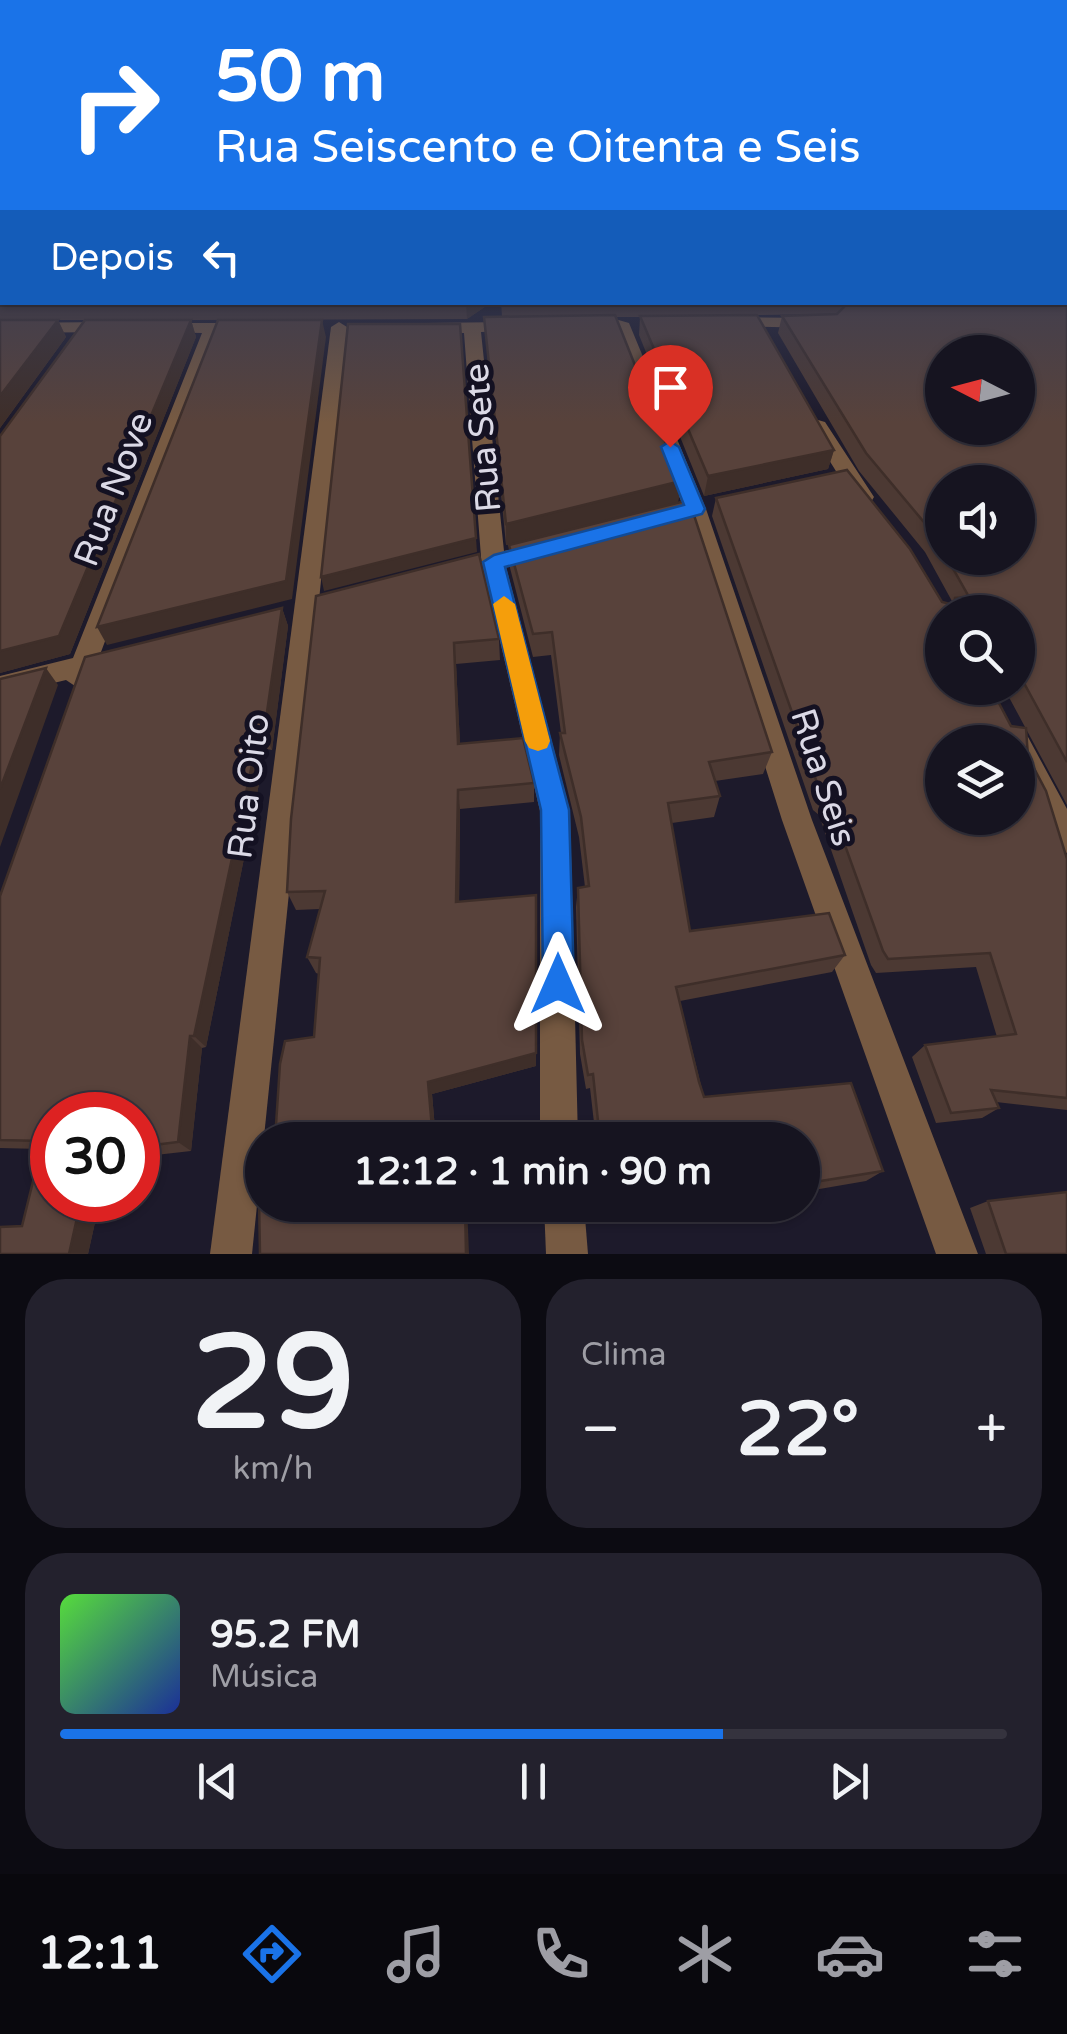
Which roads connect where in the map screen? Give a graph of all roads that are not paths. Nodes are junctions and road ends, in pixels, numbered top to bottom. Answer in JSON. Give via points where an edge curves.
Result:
{"nodes":[{"id":1,"x":497,"y":311,"type":"dead end"},
{"id":2,"x":720,"y":322,"type":"edge"},
{"id":3,"x":621,"y":323,"type":"edge"},
{"id":4,"x":830,"y":323,"type":"edge"},
{"id":5,"x":528,"y":326,"type":"edge"},
{"id":6,"x":0,"y":328,"type":"edge"},
{"id":7,"x":213,"y":328,"type":"junction"},
{"id":8,"x":267,"y":328,"type":"edge"},
{"id":9,"x":339,"y":328,"type":"dead end"},
{"id":10,"x":415,"y":328,"type":"edge"},
{"id":11,"x":472,"y":328,"type":"junction"},
{"id":12,"x":808,"y":408,"type":"edge"},
{"id":13,"x":880,"y":518,"type":"edge"},
{"id":14,"x":567,"y":543,"type":"edge"},
{"id":15,"x":494,"y":562,"type":"junction"},
{"id":16,"x":419,"y":580,"type":"edge"},
{"id":17,"x":138,"y":652,"type":"edge"},
{"id":18,"x":82,"y":667,"type":"junction"},
{"id":19,"x":0,"y":686,"type":"edge"},
{"id":20,"x":70,"y":703,"type":"edge"},
{"id":21,"x":1002,"y":715,"type":"edge"},
{"id":22,"x":1007,"y":725,"type":"edge"},
{"id":23,"x":1035,"y":778,"type":"edge"},
{"id":24,"x":1067,"y":839,"type":"edge"},
{"id":25,"x":559,"y":1122,"type":"edge"},
{"id":26,"x":565,"y":1222,"type":"edge"},
{"id":27,"x":231,"y":1254,"type":"edge"},
{"id":28,"x":567,"y":1254,"type":"edge"},
{"id":29,"x":957,"y":1254,"type":"edge"}],
"edges":[{"from":1,"to":11,"type":"street"},
{"from":2,"to":4,"type":"street","via":[[764,330]]},
{"from":3,"to":29,"type":"street","name":"Rua Seis","via":[[695,509],[796,820]]},
{"from":5,"to":11,"type":"street"},
{"from":6,"to":7,"type":"street","via":[[81,335],[131,327]]},
{"from":7,"to":8,"type":"street"},
{"from":7,"to":18,"type":"street","name":"Rua Nove"},
{"from":9,"to":27,"type":"street","name":"Rua Oito"},
{"from":10,"to":11,"type":"street"},
{"from":11,"to":15,"type":"street","name":"Rua Sete"},
{"from":12,"to":13,"type":"street","via":[[837,478]]},
{"from":14,"to":15,"type":"street"},
{"from":15,"to":16,"type":"street"},
{"from":15,"to":25,"type":"street","name":"Rua Sete","via":[[555,810]]},
{"from":17,"to":18,"type":"street"},
{"from":18,"to":19,"type":"street"},
{"from":18,"to":20,"type":"street","name":"Rua Nove"},
{"from":21,"to":22,"type":"street"},
{"from":23,"to":24,"type":"street"},
{"from":26,"to":28,"type":"street"}]}
